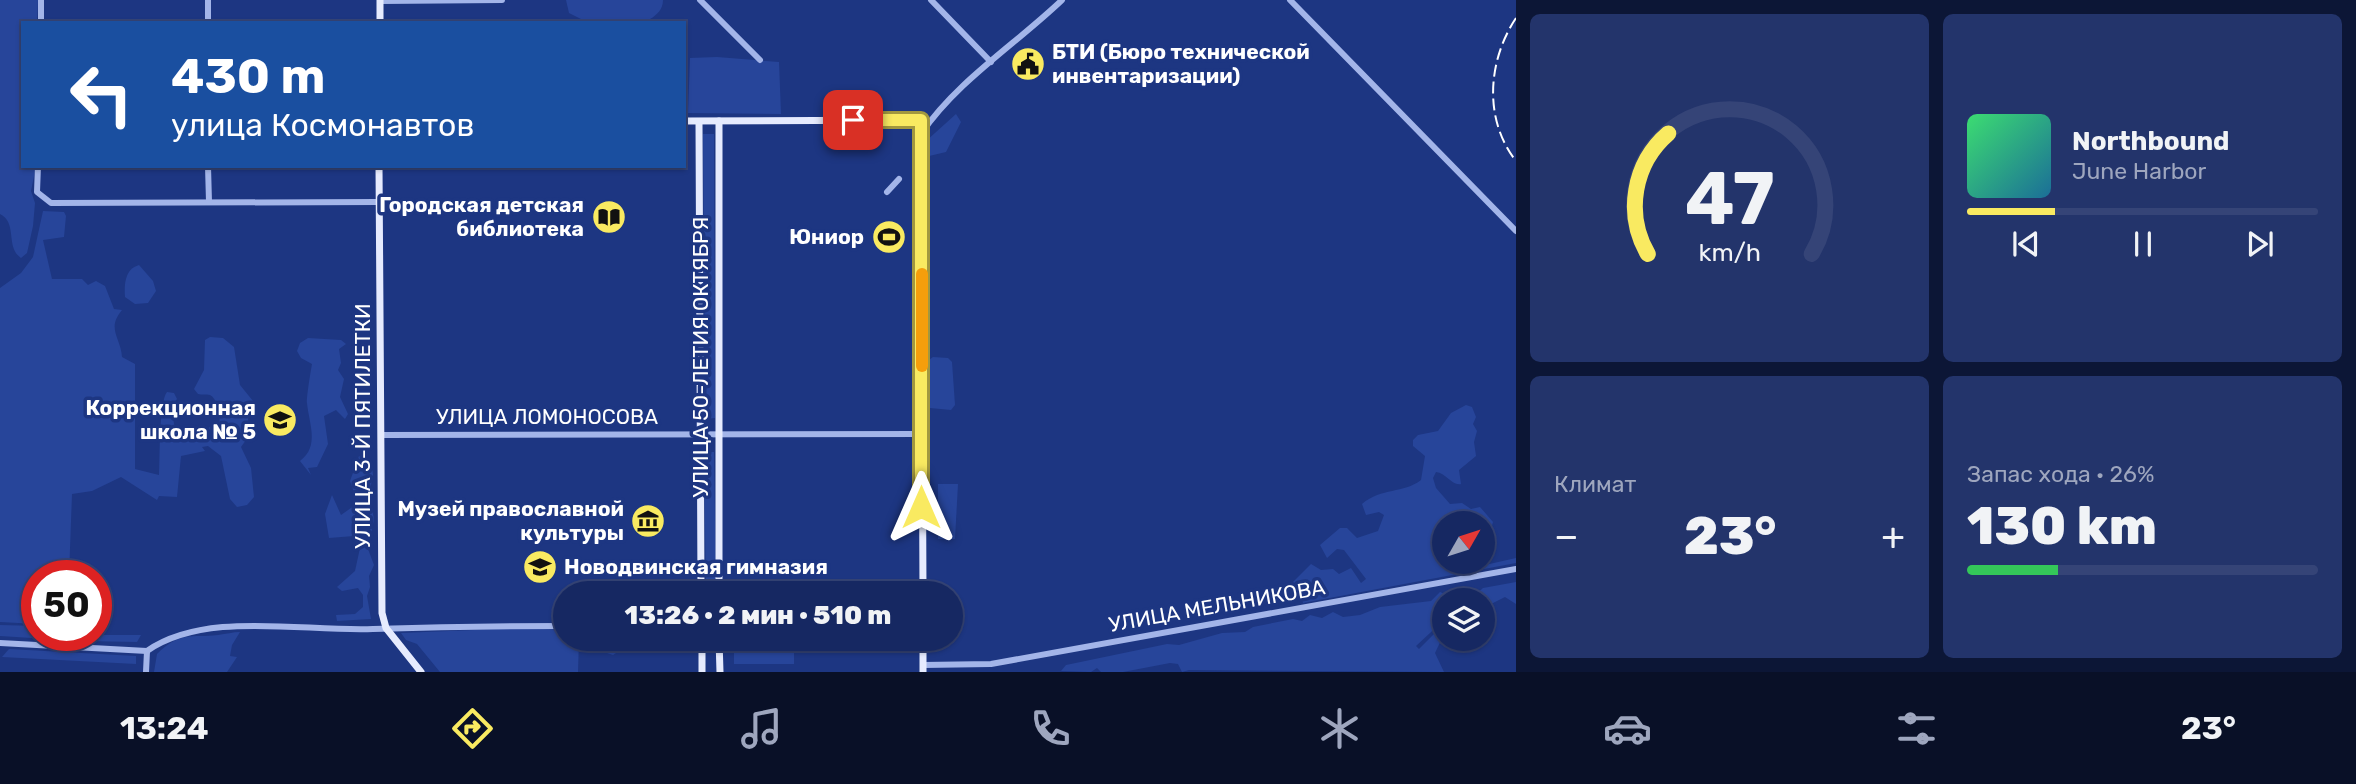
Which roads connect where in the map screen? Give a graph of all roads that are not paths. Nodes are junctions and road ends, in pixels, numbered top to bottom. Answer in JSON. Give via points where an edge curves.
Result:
{"nodes":[{"id":1,"x":41,"y":0,"type":"edge"},
{"id":2,"x":208,"y":0,"type":"edge"},
{"id":3,"x":380,"y":0,"type":"edge"},
{"id":4,"x":502,"y":0,"type":"edge"},
{"id":5,"x":699,"y":0,"type":"edge"},
{"id":6,"x":931,"y":0,"type":"edge"},
{"id":7,"x":1062,"y":0,"type":"edge"},
{"id":8,"x":1290,"y":0,"type":"edge"},
{"id":9,"x":41,"y":21,"type":"edge"},
{"id":10,"x":208,"y":21,"type":"edge"},
{"id":11,"x":380,"y":21,"type":"edge"},
{"id":12,"x":760,"y":60,"type":"dead end"},
{"id":13,"x":991,"y":62,"type":"junction"},
{"id":14,"x":921,"y":120,"type":"junction"},
{"id":15,"x":931,"y":120,"type":"junction"},
{"id":16,"x":686,"y":121,"type":"edge"},
{"id":17,"x":719,"y":121,"type":"junction"},
{"id":18,"x":699,"y":122,"type":"junction"},
{"id":19,"x":921,"y":134,"type":"junction"},
{"id":20,"x":38,"y":168,"type":"edge"},
{"id":21,"x":208,"y":168,"type":"edge"},
{"id":22,"x":379,"y":168,"type":"edge"},
{"id":23,"x":899,"y":180,"type":"dead end"},
{"id":24,"x":887,"y":191,"type":"dead end"},
{"id":25,"x":209,"y":202,"type":"junction"},
{"id":26,"x":378,"y":202,"type":"junction"},
{"id":27,"x":1516,"y":231,"type":"edge"},
{"id":28,"x":720,"y":432,"type":"junction"},
{"id":29,"x":922,"y":433,"type":"junction"},
{"id":30,"x":381,"y":435,"type":"junction"},
{"id":31,"x":700,"y":435,"type":"junction"},
{"id":32,"x":1516,"y":569,"type":"edge"},
{"id":33,"x":701,"y":581,"type":"edge"},
{"id":34,"x":719,"y":581,"type":"edge"},
{"id":35,"x":922,"y":581,"type":"edge"},
{"id":36,"x":553,"y":626,"type":"edge"},
{"id":37,"x":386,"y":628,"type":"junction"},
{"id":38,"x":0,"y":643,"type":"edge"},
{"id":39,"x":148,"y":650,"type":"junction"},
{"id":40,"x":702,"y":651,"type":"edge"},
{"id":41,"x":719,"y":651,"type":"edge"},
{"id":42,"x":923,"y":668,"type":"edge"},
{"id":43,"x":146,"y":672,"type":"edge"},
{"id":44,"x":421,"y":672,"type":"edge"},
{"id":45,"x":702,"y":672,"type":"edge"},
{"id":46,"x":720,"y":672,"type":"edge"}],
"edges":[{"from":1,"to":9,"type":"street"},
{"from":2,"to":10,"type":"street"},
{"from":3,"to":4,"type":"street"},
{"from":3,"to":11,"type":"main road"},
{"from":5,"to":12,"type":"street"},
{"from":6,"to":13,"type":"street"},
{"from":7,"to":13,"type":"street"},
{"from":8,"to":27,"type":"street"},
{"from":13,"to":15,"type":"street"},
{"from":14,"to":15,"type":"street"},
{"from":14,"to":17,"type":"main road"},
{"from":14,"to":19,"type":"main road"},
{"from":15,"to":19,"type":"street"},
{"from":16,"to":18,"type":"main road"},
{"from":17,"to":18,"type":"main road"},
{"from":17,"to":28,"type":"main road","name":"УЛИЦА 50-ЛЕТИЯ ОКТЯБРЯ"},
{"from":18,"to":31,"type":"main road","name":"УЛИЦА 50-ЛЕТИЯ ОКТЯБРЯ"},
{"from":19,"to":29,"type":"main road"},
{"from":20,"to":25,"type":"street","via":[[37,192],[51,203]]},
{"from":21,"to":25,"type":"street"},
{"from":22,"to":26,"type":"main road","name":"УЛИЦА 3-Й ПЯТИЛЕТКИ"},
{"from":23,"to":24,"type":"street"},
{"from":25,"to":26,"type":"street"},
{"from":26,"to":30,"type":"main road","name":"УЛИЦА 3-Й ПЯТИЛЕТКИ"},
{"from":28,"to":29,"type":"street","name":"УЛИЦА ЛОМОНОСОВА"},
{"from":28,"to":31,"type":"street","name":"УЛИЦА ЛОМОНОСОВА"},
{"from":28,"to":34,"type":"main road","name":"УЛИЦА 50-ЛЕТИЯ ОКТЯБРЯ"},
{"from":29,"to":35,"type":"main road"},
{"from":30,"to":31,"type":"street","name":"УЛИЦА ЛОМОНОСОВА"},
{"from":30,"to":37,"type":"main road","name":"УЛИЦА 3-Й ПЯТИЛЕТКИ","via":[[382,613]]},
{"from":31,"to":33,"type":"main road","name":"УЛИЦА 50-ЛЕТИЯ ОКТЯБРЯ"},
{"from":32,"to":42,"type":"street","name":"УЛИЦА МЕЛЬНИКОВА","via":[[1017,660]]},
{"from":36,"to":37,"type":"street"},
{"from":37,"to":39,"type":"street","via":[[212,627],[182,633]]},
{"from":37,"to":44,"type":"main road"},
{"from":38,"to":39,"type":"street"},
{"from":39,"to":43,"type":"street"},
{"from":40,"to":45,"type":"main road"},
{"from":41,"to":46,"type":"main road"}]}
